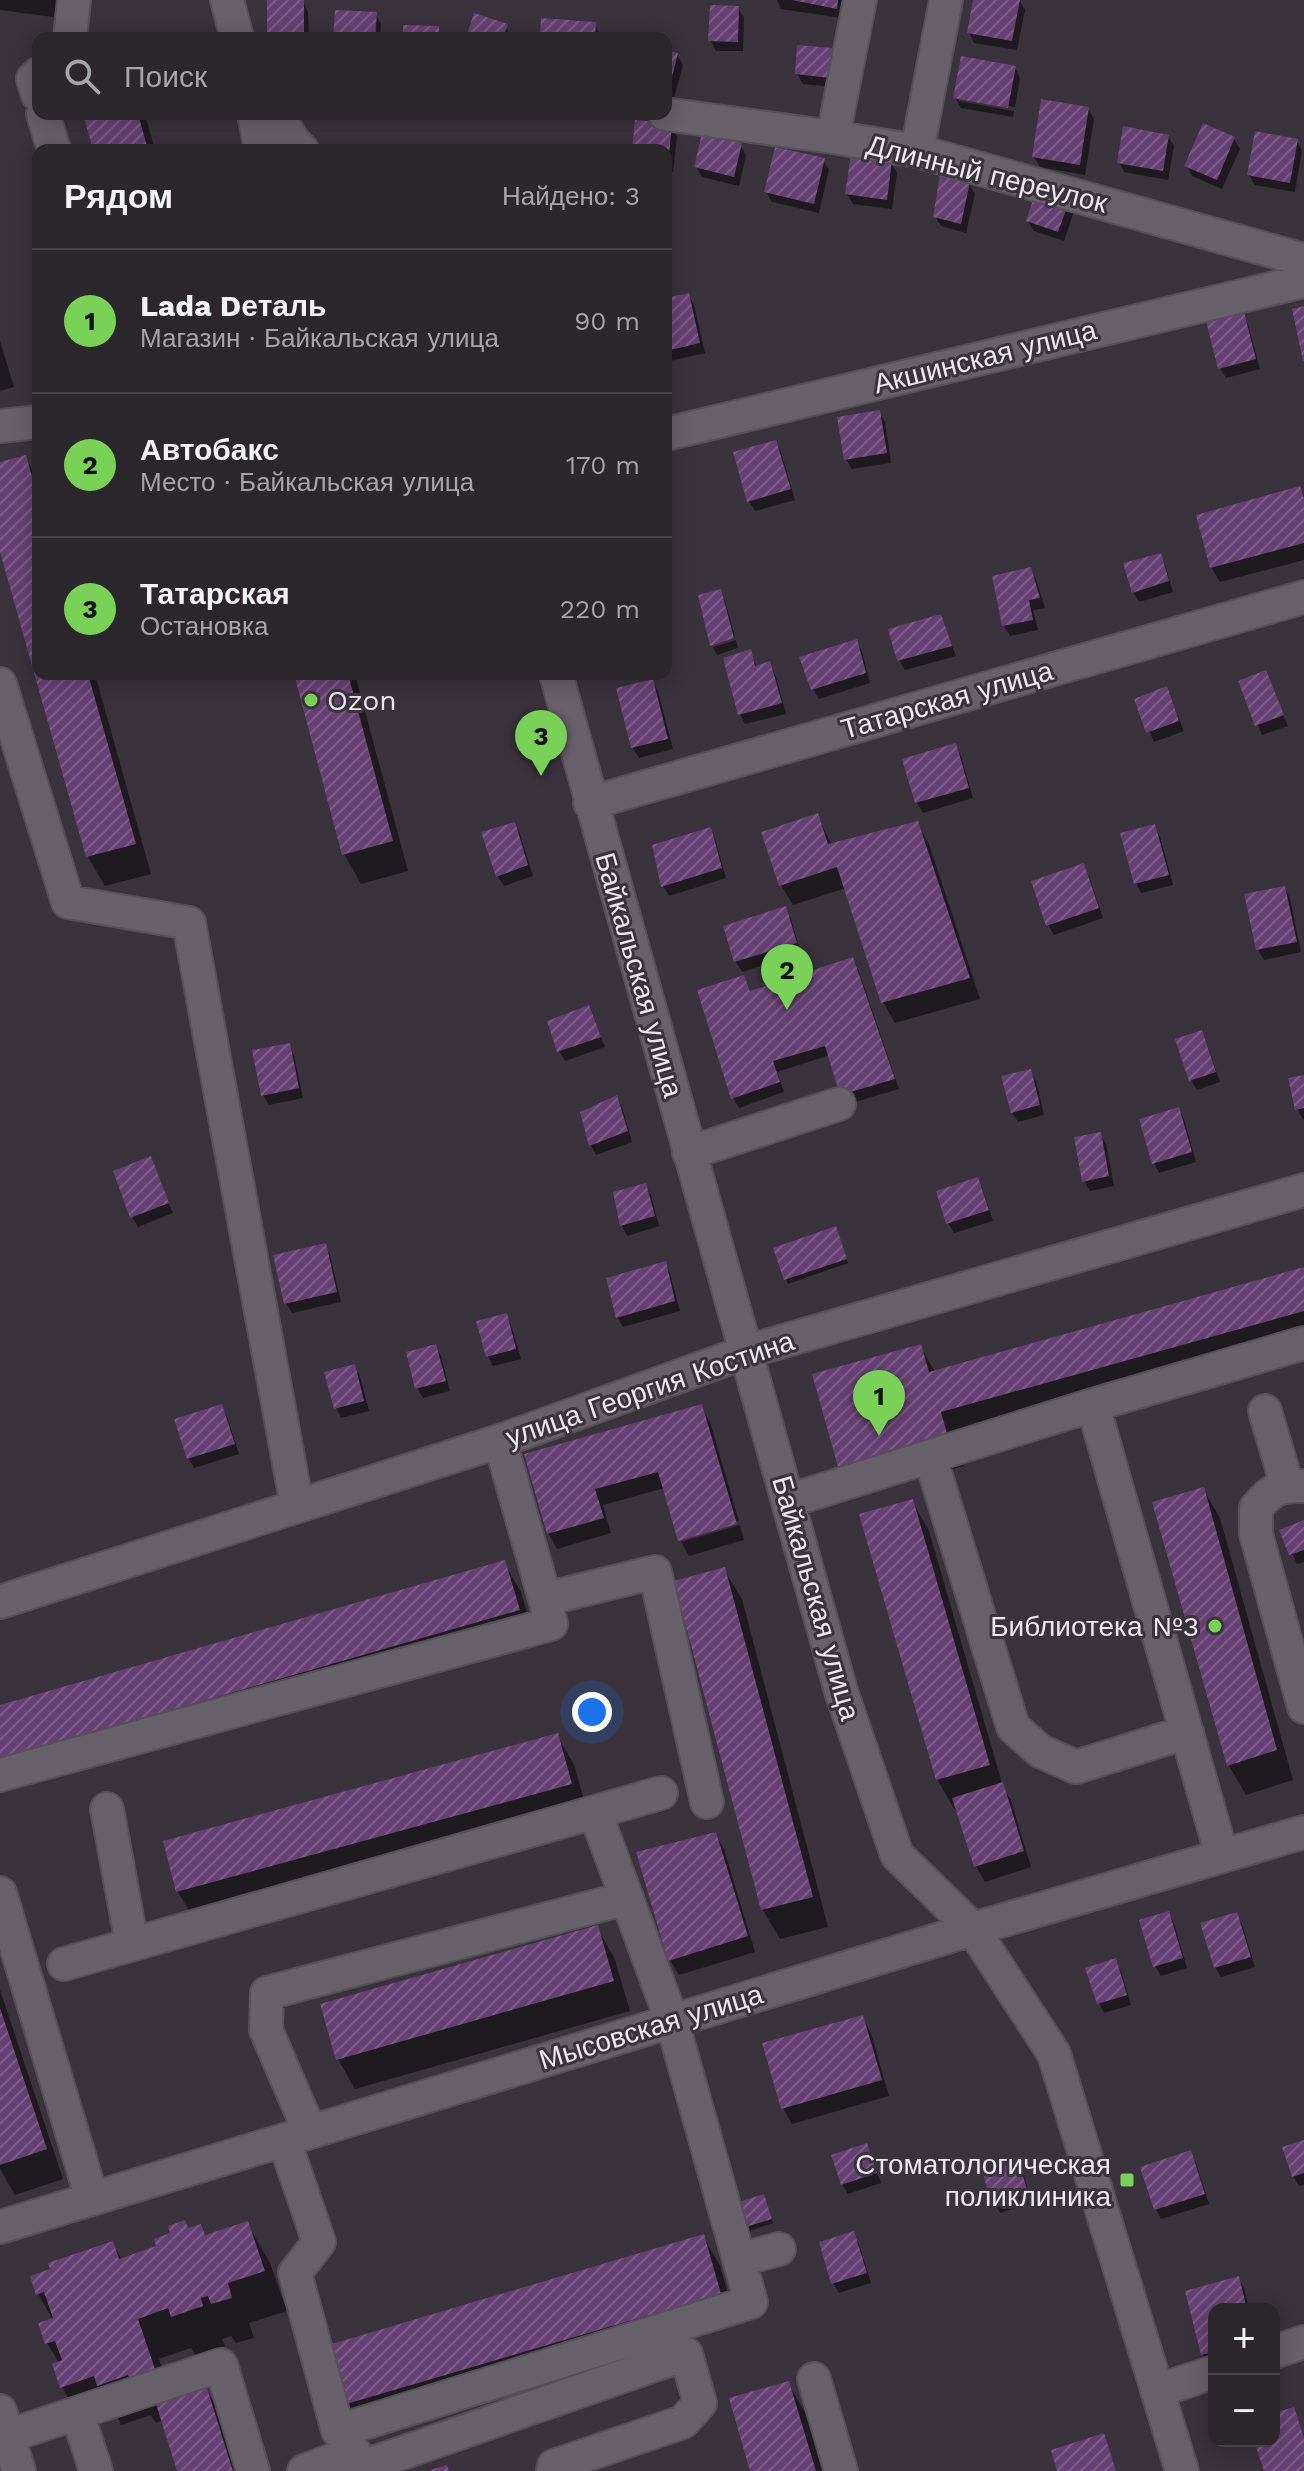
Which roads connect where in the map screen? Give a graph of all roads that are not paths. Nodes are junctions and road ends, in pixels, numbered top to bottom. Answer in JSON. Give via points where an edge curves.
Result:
{"nodes":[{"id":1,"x":74,"y":0,"type":"edge"},
{"id":2,"x":227,"y":0,"type":"edge"},
{"id":3,"x":860,"y":0,"type":"edge"},
{"id":4,"x":946,"y":0,"type":"edge"},
{"id":5,"x":71,"y":32,"type":"edge"},
{"id":6,"x":235,"y":32,"type":"edge"},
{"id":7,"x":672,"y":115,"type":"edge"},
{"id":8,"x":45,"y":120,"type":"edge"},
{"id":9,"x":255,"y":120,"type":"edge"},
{"id":10,"x":281,"y":120,"type":"edge"},
{"id":11,"x":833,"y":137,"type":"junction"},
{"id":12,"x":52,"y":144,"type":"edge"},
{"id":13,"x":260,"y":144,"type":"edge"},
{"id":14,"x":296,"y":144,"type":"edge"},
{"id":15,"x":917,"y":151,"type":"junction"},
{"id":16,"x":1304,"y":260,"type":"edge"},
{"id":17,"x":1304,"y":281,"type":"edge"},
{"id":18,"x":32,"y":423,"type":"edge"},
{"id":19,"x":0,"y":426,"type":"edge"},
{"id":20,"x":672,"y":433,"type":"edge"},
{"id":21,"x":1304,"y":597,"type":"edge"},
{"id":22,"x":558,"y":680,"type":"edge"},
{"id":23,"x":0,"y":684,"type":"edge"},
{"id":24,"x":590,"y":803,"type":"junction"},
{"id":25,"x":839,"y":1104,"type":"dead end"},
{"id":26,"x":689,"y":1153,"type":"junction"},
{"id":27,"x":1304,"y":1190,"type":"edge"},
{"id":28,"x":1304,"y":1343,"type":"edge"},
{"id":29,"x":746,"y":1352,"type":"junction"},
{"id":30,"x":1093,"y":1405,"type":"junction"},
{"id":31,"x":1265,"y":1411,"type":"dead end"},
{"id":32,"x":500,"y":1441,"type":"junction"},
{"id":33,"x":930,"y":1456,"type":"junction"},
{"id":34,"x":1295,"y":1485,"type":"edge"},
{"id":35,"x":788,"y":1501,"type":"junction"},
{"id":36,"x":297,"y":1506,"type":"junction"},
{"id":37,"x":545,"y":1599,"type":"junction"},
{"id":38,"x":0,"y":1602,"type":"edge"},
{"id":39,"x":1304,"y":1707,"type":"edge"},
{"id":40,"x":1187,"y":1732,"type":"junction"},
{"id":41,"x":0,"y":1775,"type":"edge"},
{"id":42,"x":661,"y":1793,"type":"dead end"},
{"id":43,"x":707,"y":1802,"type":"dead end"},
{"id":44,"x":107,"y":1809,"type":"dead end"},
{"id":45,"x":595,"y":1812,"type":"junction"},
{"id":46,"x":1304,"y":1832,"type":"edge"},
{"id":47,"x":1222,"y":1856,"type":"junction"},
{"id":48,"x":0,"y":1893,"type":"edge"},
{"id":49,"x":627,"y":1898,"type":"junction"},
{"id":50,"x":973,"y":1929,"type":"junction"},
{"id":51,"x":132,"y":1944,"type":"junction"},
{"id":52,"x":64,"y":1964,"type":"dead end"},
{"id":53,"x":672,"y":2021,"type":"junction"},
{"id":54,"x":297,"y":2136,"type":"junction"},
{"id":55,"x":92,"y":2199,"type":"junction"},
{"id":56,"x":0,"y":2227,"type":"edge"},
{"id":57,"x":779,"y":2249,"type":"dead end"},
{"id":58,"x":739,"y":2260,"type":"junction"},
{"id":59,"x":1304,"y":2342,"type":"edge"},
{"id":60,"x":1280,"y":2350,"type":"edge"},
{"id":61,"x":1208,"y":2374,"type":"edge"},
{"id":62,"x":814,"y":2379,"type":"dead end"},
{"id":63,"x":1157,"y":2391,"type":"junction"},
{"id":64,"x":77,"y":2413,"type":"junction"},
{"id":65,"x":4,"y":2424,"type":"edge"},
{"id":66,"x":360,"y":2470,"type":"edge"},
{"id":67,"x":19,"y":2471,"type":"edge"},
{"id":68,"x":96,"y":2471,"type":"edge"},
{"id":69,"x":253,"y":2471,"type":"edge"},
{"id":70,"x":304,"y":2471,"type":"edge"},
{"id":71,"x":553,"y":2471,"type":"edge"},
{"id":72,"x":841,"y":2471,"type":"edge"},
{"id":73,"x":1182,"y":2471,"type":"edge"}],
"edges":[{"from":1,"to":5,"type":"street"},
{"from":2,"to":6,"type":"street"},
{"from":3,"to":11,"type":"street"},
{"from":4,"to":15,"type":"street"},
{"from":7,"to":11,"type":"street","name":"Длинный переулок"},
{"from":8,"to":12,"type":"street"},
{"from":9,"to":13,"type":"street"},
{"from":10,"to":14,"type":"street"},
{"from":11,"to":15,"type":"street","name":"Длинный переулок"},
{"from":15,"to":16,"type":"street","name":"Длинный переулок"},
{"from":17,"to":20,"type":"street","name":"Акшинская улица"},
{"from":18,"to":19,"type":"street"},
{"from":21,"to":24,"type":"street","name":"Татарская улица"},
{"from":22,"to":24,"type":"street","name":"Байкальская улица"},
{"from":23,"to":36,"type":"street","via":[[68,902],[189,923]]},
{"from":24,"to":26,"type":"street","name":"Байкальская улица"},
{"from":25,"to":26,"type":"street"},
{"from":26,"to":29,"type":"street","name":"Байкальская улица"},
{"from":27,"to":29,"type":"street","name":"улица Георгия Костина"},
{"from":28,"to":30,"type":"street"},
{"from":29,"to":32,"type":"street","name":"улица Георгия Костина"},
{"from":29,"to":35,"type":"street","name":"Байкальская улица"},
{"from":30,"to":33,"type":"street"},
{"from":30,"to":40,"type":"street"},
{"from":31,"to":34,"type":"street"},
{"from":32,"to":36,"type":"street","name":"улица Георгия Костина"},
{"from":32,"to":37,"type":"street"},
{"from":33,"to":35,"type":"street"},
{"from":33,"to":40,"type":"street","via":[[1013,1727],[1040,1751],[1076,1767]]},
{"from":34,"to":39,"type":"street","via":[[1270,1491],[1256,1508],[1256,1534]]},
{"from":35,"to":50,"type":"street","name":"Байкальская улица","via":[[841,1691],[897,1855]]},
{"from":36,"to":38,"type":"street","name":"улица Георгия Костина"},
{"from":37,"to":41,"type":"street","via":[[551,1624]]},
{"from":37,"to":43,"type":"street","via":[[655,1572]]},
{"from":40,"to":47,"type":"street"},
{"from":42,"to":45,"type":"street"},
{"from":44,"to":51,"type":"street"},
{"from":45,"to":49,"type":"street"},
{"from":45,"to":51,"type":"street"},
{"from":46,"to":47,"type":"street","name":"Мысовская улица"},
{"from":47,"to":50,"type":"street","name":"Мысовская улица"},
{"from":48,"to":55,"type":"street"},
{"from":49,"to":53,"type":"street"},
{"from":49,"to":54,"type":"street","via":[[267,1993],[266,2030]]},
{"from":50,"to":53,"type":"street","name":"Мысовская улица"},
{"from":50,"to":63,"type":"street","name":"Байкальская улица","via":[[1054,2054]]},
{"from":51,"to":52,"type":"street"},
{"from":53,"to":54,"type":"street","name":"Мысовская улица"},
{"from":53,"to":58,"type":"street"},
{"from":54,"to":55,"type":"street","name":"Мысовская улица"},
{"from":54,"to":58,"type":"street","via":[[319,2242],[295,2273],[338,2431],[751,2302]]},
{"from":55,"to":56,"type":"street","name":"Мысовская улица"},
{"from":57,"to":58,"type":"street"},
{"from":59,"to":60,"type":"street"},
{"from":61,"to":63,"type":"street"},
{"from":62,"to":72,"type":"street"},
{"from":63,"to":73,"type":"street","name":"Байкальская улица"},
{"from":64,"to":65,"type":"street"},
{"from":64,"to":68,"type":"street"},
{"from":64,"to":69,"type":"street","via":[[221,2365]]},
{"from":65,"to":67,"type":"street"},
{"from":66,"to":70,"type":"street","via":[[354,2452]]},
{"from":66,"to":71,"type":"street","via":[[686,2354],[700,2403],[683,2422],[554,2466]]}]}
